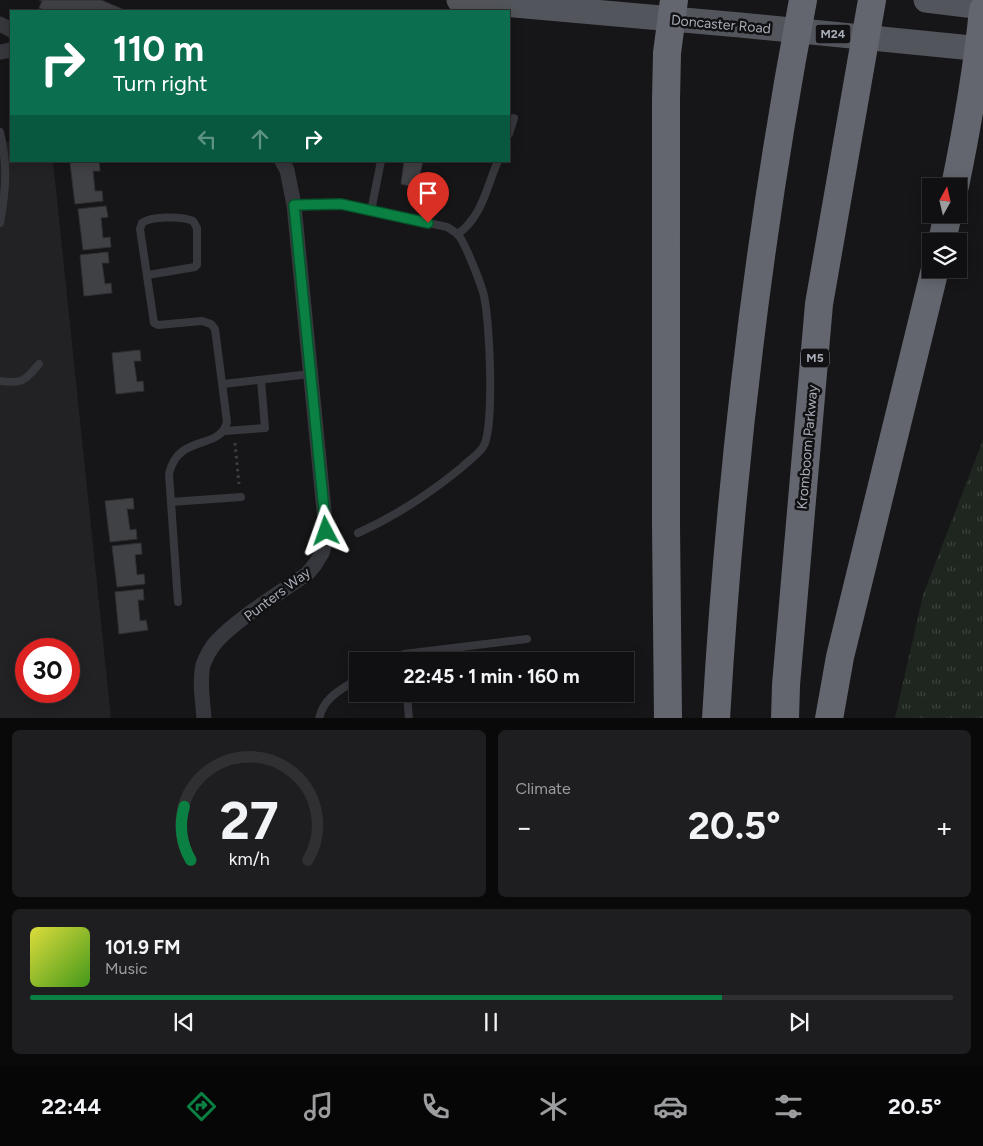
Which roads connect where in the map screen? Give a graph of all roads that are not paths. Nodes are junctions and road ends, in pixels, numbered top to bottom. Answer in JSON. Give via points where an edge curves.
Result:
{"nodes":[{"id":1,"x":460,"y":0,"type":"edge"},
{"id":2,"x":803,"y":0,"type":"edge"},
{"id":3,"x":872,"y":0,"type":"edge"},
{"id":4,"x":927,"y":0,"type":"edge"},
{"id":5,"x":983,"y":9,"type":"edge"},
{"id":6,"x":673,"y":10,"type":"edge"},
{"id":7,"x":981,"y":49,"type":"edge"},
{"id":8,"x":514,"y":118,"type":"dead end"},
{"id":9,"x":510,"y":131,"type":"edge"},
{"id":10,"x":0,"y":132,"type":"edge"},
{"id":11,"x":983,"y":149,"type":"edge"},
{"id":12,"x":283,"y":162,"type":"edge"},
{"id":13,"x":381,"y":162,"type":"edge"},
{"id":14,"x":498,"y":162,"type":"edge"},
{"id":15,"x":956,"y":178,"type":"edge"},
{"id":16,"x":965,"y":178,"type":"edge"},
{"id":17,"x":294,"y":205,"type":"junction"},
{"id":18,"x":371,"y":211,"type":"junction"},
{"id":19,"x":0,"y":223,"type":"edge"},
{"id":20,"x":458,"y":234,"type":"junction"},
{"id":21,"x":148,"y":275,"type":"junction"},
{"id":22,"x":933,"y":278,"type":"edge"},
{"id":23,"x":39,"y":364,"type":"dead end"},
{"id":24,"x":310,"y":374,"type":"junction"},
{"id":25,"x":261,"y":380,"type":"junction"},
{"id":26,"x":0,"y":381,"type":"edge"},
{"id":27,"x":223,"y":384,"type":"junction"},
{"id":28,"x":224,"y":431,"type":"junction"},
{"id":29,"x":241,"y":497,"type":"road end"},
{"id":30,"x":171,"y":502,"type":"junction"},
{"id":31,"x":358,"y":533,"type":"dead end"},
{"id":32,"x":178,"y":602,"type":"dead end"},
{"id":33,"x":528,"y":640,"type":"dead end"},
{"id":34,"x":445,"y":652,"type":"edge"},
{"id":35,"x":349,"y":685,"type":"edge"},
{"id":36,"x":408,"y":702,"type":"edge"},
{"id":37,"x":204,"y":718,"type":"edge"},
{"id":38,"x":319,"y":718,"type":"edge"},
{"id":39,"x":409,"y":718,"type":"edge"},
{"id":40,"x":668,"y":718,"type":"edge"},
{"id":41,"x":716,"y":718,"type":"edge"},
{"id":42,"x":785,"y":718,"type":"edge"},
{"id":43,"x":829,"y":718,"type":"edge"}],
"edges":[{"from":1,"to":6,"type":"main road","name":"Doncaster Road","number":"M24"},
{"from":2,"to":41,"type":"highway","via":[[767,208],[748,356]]},
{"from":3,"to":42,"type":"highway","name":"Kromboom Parkway","number":"M5","via":[[820,304]]},
{"from":4,"to":5,"type":"main road"},
{"from":5,"to":7,"type":"highway"},
{"from":6,"to":7,"type":"main road","name":"Doncaster Road","number":"M24","via":[[740,24]]},
{"from":6,"to":40,"type":"highway","via":[[666,100]]},
{"from":7,"to":15,"type":"highway"},
{"from":8,"to":9,"type":"lane"},
{"from":10,"to":19,"type":"lane","via":[[6,179]]},
{"from":11,"to":16,"type":"highway"},
{"from":12,"to":17,"type":"street","name":"Punters Way"},
{"from":13,"to":18,"type":"lane"},
{"from":14,"to":20,"type":"lane","via":[[478,213]]},
{"from":17,"to":18,"type":"lane","via":[[341,204]]},
{"from":17,"to":24,"type":"street","name":"Punters Way"},
{"from":18,"to":20,"type":"lane","via":[[447,228]]},
{"from":20,"to":31,"type":"lane","via":[[483,293],[491,389],[486,443],[446,480],[406,509]]},
{"from":21,"to":21,"type":"lane","via":[[197,265],[197,228],[192,221],[184,218],[152,219],[142,223],[140,229]]},
{"from":21,"to":27,"type":"lane","via":[[155,323],[202,321],[214,327]]},
{"from":22,"to":43,"type":"highway","via":[[840,657]]},
{"from":23,"to":26,"type":"lane","via":[[19,383]]},
{"from":24,"to":25,"type":"lane"},
{"from":24,"to":37,"type":"street","name":"Punters Way","via":[[325,507],[325,543],[308,573],[240,622],[208,653],[201,681]]},
{"from":25,"to":27,"type":"lane"},
{"from":25,"to":28,"type":"lane","via":[[265,428]]},
{"from":27,"to":28,"type":"lane","via":[[227,422]]},
{"from":28,"to":30,"type":"lane","via":[[218,437],[183,451],[171,465]]},
{"from":29,"to":30,"type":"lane"},
{"from":30,"to":32,"type":"lane"},
{"from":33,"to":34,"type":"lane"},
{"from":35,"to":38,"type":"lane","via":[[329,698]]},
{"from":36,"to":39,"type":"lane"}]}
